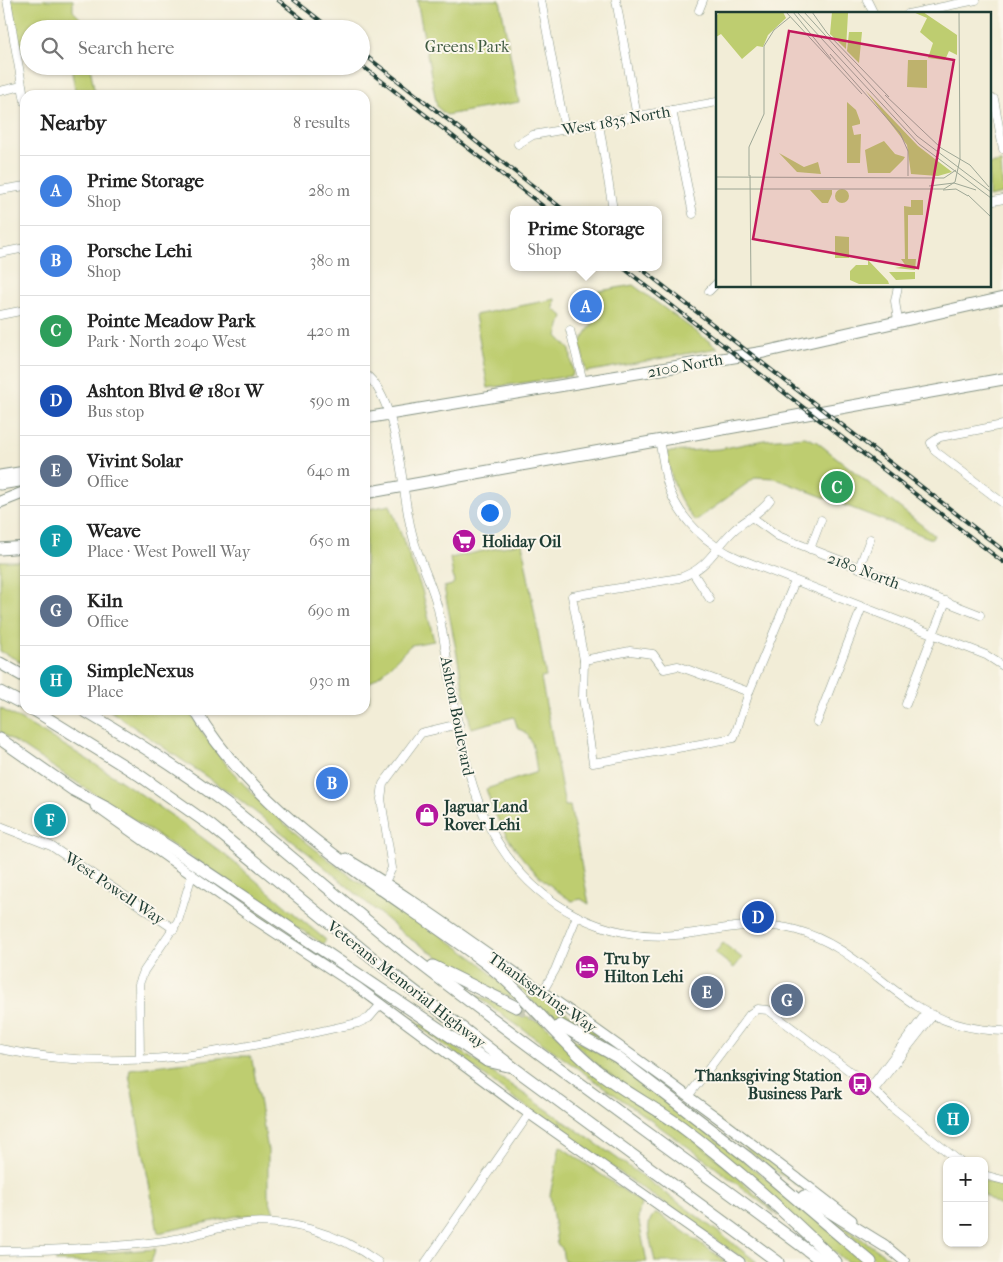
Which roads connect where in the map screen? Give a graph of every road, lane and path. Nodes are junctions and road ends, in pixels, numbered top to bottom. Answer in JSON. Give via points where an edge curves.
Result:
{"nodes":[{"id":1,"x":7,"y":0,"type":"edge"},
{"id":2,"x":541,"y":0,"type":"edge"},
{"id":3,"x":616,"y":0,"type":"edge"},
{"id":4,"x":703,"y":0,"type":"edge"},
{"id":5,"x":867,"y":0,"type":"edge"},
{"id":6,"x":976,"y":0,"type":"edge"},
{"id":7,"x":699,"y":10,"type":"dead end"},
{"id":8,"x":873,"y":12,"type":"edge"},
{"id":9,"x":918,"y":12,"type":"edge"},
{"id":10,"x":10,"y":21,"type":"junction"},
{"id":11,"x":0,"y":23,"type":"edge"},
{"id":12,"x":22,"y":86,"type":"junction"},
{"id":13,"x":23,"y":90,"type":"edge"},
{"id":14,"x":0,"y":91,"type":"edge"},
{"id":15,"x":994,"y":100,"type":"dead end"},
{"id":16,"x":716,"y":102,"type":"edge"},
{"id":17,"x":672,"y":110,"type":"junction"},
{"id":18,"x":637,"y":117,"type":"junction"},
{"id":19,"x":599,"y":124,"type":"junction"},
{"id":20,"x":999,"y":128,"type":"junction"},
{"id":21,"x":990,"y":129,"type":"edge"},
{"id":22,"x":565,"y":130,"type":"junction"},
{"id":23,"x":518,"y":144,"type":"dead end"},
{"id":24,"x":1003,"y":148,"type":"edge"},
{"id":25,"x":20,"y":187,"type":"edge"},
{"id":26,"x":0,"y":190,"type":"edge"},
{"id":27,"x":1003,"y":199,"type":"edge"},
{"id":28,"x":990,"y":202,"type":"edge"},
{"id":29,"x":612,"y":206,"type":"edge"},
{"id":30,"x":693,"y":214,"type":"dead end"},
{"id":31,"x":20,"y":249,"type":"edge"},
{"id":32,"x":0,"y":253,"type":"edge"},
{"id":33,"x":716,"y":284,"type":"edge"},
{"id":34,"x":898,"y":288,"type":"edge"},
{"id":35,"x":709,"y":291,"type":"dead end"},
{"id":36,"x":1003,"y":298,"type":"edge"},
{"id":37,"x":20,"y":311,"type":"edge"},
{"id":38,"x":0,"y":314,"type":"edge"},
{"id":39,"x":898,"y":321,"type":"junction"},
{"id":40,"x":570,"y":330,"type":"dead end"},
{"id":41,"x":370,"y":377,"type":"edge"},
{"id":42,"x":1003,"y":378,"type":"edge"},
{"id":43,"x":583,"y":382,"type":"junction"},
{"id":44,"x":389,"y":414,"type":"junction"},
{"id":45,"x":370,"y":417,"type":"edge"},
{"id":46,"x":1002,"y":425,"type":"edge"},
{"id":47,"x":658,"y":440,"type":"junction"},
{"id":48,"x":20,"y":472,"type":"edge"},
{"id":49,"x":0,"y":475,"type":"edge"},
{"id":50,"x":20,"y":481,"type":"edge"},
{"id":51,"x":0,"y":484,"type":"edge"},
{"id":52,"x":403,"y":486,"type":"junction"},
{"id":53,"x":370,"y":492,"type":"edge"},
{"id":54,"x":20,"y":494,"type":"edge"},
{"id":55,"x":770,"y":500,"type":"dead end"},
{"id":56,"x":0,"y":502,"type":"edge"},
{"id":57,"x":1003,"y":503,"type":"edge"},
{"id":58,"x":753,"y":518,"type":"junction"},
{"id":59,"x":820,"y":520,"type":"dead end"},
{"id":60,"x":870,"y":539,"type":"dead end"},
{"id":61,"x":20,"y":548,"type":"edge"},
{"id":62,"x":719,"y":549,"type":"junction"},
{"id":63,"x":810,"y":549,"type":"junction"},
{"id":64,"x":0,"y":550,"type":"edge"},
{"id":65,"x":20,"y":551,"type":"edge"},
{"id":66,"x":859,"y":568,"type":"junction"},
{"id":67,"x":693,"y":573,"type":"junction"},
{"id":68,"x":795,"y":581,"type":"junction"},
{"id":69,"x":710,"y":599,"type":"dead end"},
{"id":70,"x":946,"y":602,"type":"junction"},
{"id":71,"x":862,"y":607,"type":"junction"},
{"id":72,"x":980,"y":615,"type":"dead end"},
{"id":73,"x":933,"y":635,"type":"junction"},
{"id":74,"x":584,"y":660,"type":"junction"},
{"id":75,"x":0,"y":663,"type":"edge"},
{"id":76,"x":1003,"y":666,"type":"edge"},
{"id":77,"x":20,"y":674,"type":"edge"},
{"id":78,"x":0,"y":692,"type":"edge"},
{"id":79,"x":749,"y":692,"type":"junction"},
{"id":80,"x":20,"y":702,"type":"edge"},
{"id":81,"x":906,"y":704,"type":"dead end"},
{"id":82,"x":42,"y":715,"type":"edge"},
{"id":83,"x":91,"y":715,"type":"edge"},
{"id":84,"x":199,"y":715,"type":"edge"},
{"id":85,"x":817,"y":722,"type":"dead end"},
{"id":86,"x":459,"y":724,"type":"junction"},
{"id":87,"x":0,"y":739,"type":"edge"},
{"id":88,"x":73,"y":790,"type":"junction"},
{"id":89,"x":286,"y":817,"type":"junction"},
{"id":90,"x":0,"y":826,"type":"edge"},
{"id":91,"x":192,"y":875,"type":"junction"},
{"id":92,"x":385,"y":882,"type":"junction"},
{"id":93,"x":577,"y":916,"type":"junction"},
{"id":94,"x":174,"y":929,"type":"junction"},
{"id":95,"x":408,"y":954,"type":"junction"},
{"id":96,"x":543,"y":992,"type":"junction"},
{"id":97,"x":381,"y":1004,"type":"junction"},
{"id":98,"x":516,"y":1007,"type":"tunnel mouth"},
{"id":99,"x":930,"y":1014,"type":"junction"},
{"id":100,"x":560,"y":1025,"type":"dead end"},
{"id":101,"x":1003,"y":1031,"type":"edge"},
{"id":102,"x":0,"y":1049,"type":"edge"},
{"id":103,"x":140,"y":1060,"type":"junction"},
{"id":104,"x":514,"y":1068,"type":"junction"},
{"id":105,"x":872,"y":1089,"type":"junction"},
{"id":106,"x":689,"y":1095,"type":"junction"},
{"id":107,"x":530,"y":1114,"type":"junction"},
{"id":108,"x":954,"y":1157,"type":"edge"},
{"id":109,"x":747,"y":1158,"type":"junction"},
{"id":110,"x":988,"y":1176,"type":"edge"},
{"id":111,"x":1003,"y":1180,"type":"edge"},
{"id":112,"x":885,"y":1246,"type":"junction"},
{"id":113,"x":0,"y":1252,"type":"edge"},
{"id":114,"x":378,"y":1262,"type":"edge"},
{"id":115,"x":426,"y":1262,"type":"edge"},
{"id":116,"x":740,"y":1262,"type":"edge"},
{"id":117,"x":778,"y":1262,"type":"edge"},
{"id":118,"x":823,"y":1262,"type":"edge"},
{"id":119,"x":836,"y":1262,"type":"edge"},
{"id":120,"x":872,"y":1262,"type":"edge"},
{"id":121,"x":905,"y":1262,"type":"edge"}],
"edges":[{"from":1,"to":10,"type":"street"},
{"from":2,"to":22,"type":"street"},
{"from":3,"to":18,"type":"street"},
{"from":4,"to":7,"type":"street"},
{"from":5,"to":8,"type":"street"},
{"from":6,"to":9,"type":"street"},
{"from":10,"to":11,"type":"street"},
{"from":10,"to":12,"type":"street"},
{"from":12,"to":13,"type":"street"},
{"from":12,"to":14,"type":"street"},
{"from":15,"to":20,"type":"street"},
{"from":16,"to":17,"type":"street","name":"West 1835 North"},
{"from":17,"to":18,"type":"street","name":"West 1835 North"},
{"from":17,"to":30,"type":"street"},
{"from":18,"to":19,"type":"street","name":"West 1835 North"},
{"from":19,"to":22,"type":"street","name":"West 1835 North"},
{"from":19,"to":29,"type":"street"},
{"from":20,"to":21,"type":"street"},
{"from":20,"to":24,"type":"street"},
{"from":22,"to":23,"type":"street","name":"West 1835 North","via":[[529,137]]},
{"from":25,"to":26,"type":"street"},
{"from":27,"to":28,"type":"street"},
{"from":31,"to":32,"type":"street"},
{"from":33,"to":35,"type":"street"},
{"from":34,"to":39,"type":"street","via":[[895,301]]},
{"from":36,"to":39,"type":"highway","name":"2100 North"},
{"from":37,"to":38,"type":"street"},
{"from":39,"to":43,"type":"highway","name":"2100 North","via":[[764,352]]},
{"from":40,"to":43,"type":"street"},
{"from":41,"to":44,"type":"street","name":"Ashton Boulevard","via":[[381,391]]},
{"from":42,"to":47,"type":"highway"},
{"from":43,"to":44,"type":"highway","name":"2100 North"},
{"from":44,"to":45,"type":"highway","name":"2100 North"},
{"from":44,"to":52,"type":"street","name":"Ashton Boulevard"},
{"from":46,"to":57,"type":"street","via":[[940,437],[931,443],[935,451]]},
{"from":47,"to":52,"type":"highway"},
{"from":47,"to":62,"type":"street","via":[[668,484],[678,505],[692,526]]},
{"from":48,"to":49,"type":"main road"},
{"from":50,"to":51,"type":"highway"},
{"from":52,"to":53,"type":"highway"},
{"from":52,"to":86,"type":"street","name":"Ashton Boulevard","via":[[412,534],[436,602]]},
{"from":54,"to":56,"type":"highway"},
{"from":55,"to":58,"type":"street"},
{"from":58,"to":62,"type":"street","via":[[734,530]]},
{"from":58,"to":63,"type":"street","name":"2180 North","via":[[769,532]]},
{"from":59,"to":63,"type":"street"},
{"from":60,"to":66,"type":"street"},
{"from":61,"to":64,"type":"highway"},
{"from":62,"to":67,"type":"street"},
{"from":62,"to":68,"type":"street"},
{"from":63,"to":66,"type":"street","name":"2180 North"},
{"from":64,"to":65,"type":"highway"},
{"from":66,"to":70,"type":"street","name":"2180 North"},
{"from":67,"to":69,"type":"street"},
{"from":67,"to":74,"type":"street","via":[[572,596]]},
{"from":68,"to":71,"type":"street"},
{"from":68,"to":79,"type":"street"},
{"from":70,"to":72,"type":"street","name":"2180 North"},
{"from":70,"to":73,"type":"street"},
{"from":71,"to":73,"type":"street"},
{"from":71,"to":85,"type":"street"},
{"from":73,"to":76,"type":"street","via":[[986,655]]},
{"from":73,"to":81,"type":"street"},
{"from":74,"to":79,"type":"street","via":[[630,651],[653,654],[664,669],[678,666]]},
{"from":74,"to":79,"type":"street","via":[[582,698],[594,762],[734,738]]},
{"from":75,"to":77,"type":"highway"},
{"from":78,"to":80,"type":"highway"},
{"from":82,"to":104,"type":"highway","name":"Veterans Memorial Highway","via":[[139,775],[210,826]]},
{"from":83,"to":95,"type":"highway","name":"Veterans Memorial Highway","via":[[225,803]]},
{"from":84,"to":89,"type":"highway","name":"Thanksgiving Way","via":[[234,763]]},
{"from":86,"to":92,"type":"street","via":[[421,733],[383,784],[381,799],[392,868]]},
{"from":86,"to":93,"type":"street","name":"Ashton Boulevard","via":[[473,791],[500,848],[540,892]]},
{"from":87,"to":88,"type":"highway"},
{"from":88,"to":91,"type":"main road"},
{"from":88,"to":104,"type":"highway","via":[[177,852],[487,1061]]},
{"from":89,"to":92,"type":"main road","name":"Thanksgiving Way"},
{"from":89,"to":119,"type":"highway","via":[[326,850],[482,960],[590,1065],[709,1147]]},
{"from":90,"to":94,"type":"street","name":"West Powell Way","via":[[51,846]]},
{"from":91,"to":94,"type":"street"},
{"from":91,"to":97,"type":"main road"},
{"from":92,"to":96,"type":"main road","name":"Thanksgiving Way"},
{"from":93,"to":96,"type":"street","via":[[562,956]]},
{"from":93,"to":99,"type":"street","name":"Ashton Boulevard","via":[[609,928],[650,935],[677,935],[743,925],[794,930],[837,947]]},
{"from":94,"to":103,"type":"street","via":[[139,984]]},
{"from":95,"to":98,"type":"highway"},
{"from":95,"to":118,"type":"highway","name":"Veterans Memorial Highway"},
{"from":96,"to":106,"type":"main road","name":"Thanksgiving Way"},
{"from":97,"to":103,"type":"street","via":[[369,1018],[358,1023],[223,1052]]},
{"from":97,"to":107,"type":"main road"},
{"from":99,"to":101,"type":"street","name":"Ashton Boulevard","via":[[971,1028]]},
{"from":99,"to":105,"type":"street"},
{"from":100,"to":109,"type":"highway","via":[[617,1057]]},
{"from":102,"to":103,"type":"street","via":[[60,1058]]},
{"from":104,"to":117,"type":"highway","name":"Veterans Memorial Highway"},
{"from":105,"to":106,"type":"street","via":[[771,1011],[760,1009],[750,1014]]},
{"from":105,"to":108,"type":"street"},
{"from":106,"to":112,"type":"main road","name":"Thanksgiving Way"},
{"from":107,"to":115,"type":"street"},
{"from":107,"to":116,"type":"main road"},
{"from":109,"to":112,"type":"highway"},
{"from":109,"to":120,"type":"highway"},
{"from":110,"to":111,"type":"street"},
{"from":112,"to":121,"type":"main road","name":"Thanksgiving Way"},
{"from":113,"to":114,"type":"street","via":[[160,1242],[227,1226],[261,1222],[316,1231],[354,1247]]}]}
